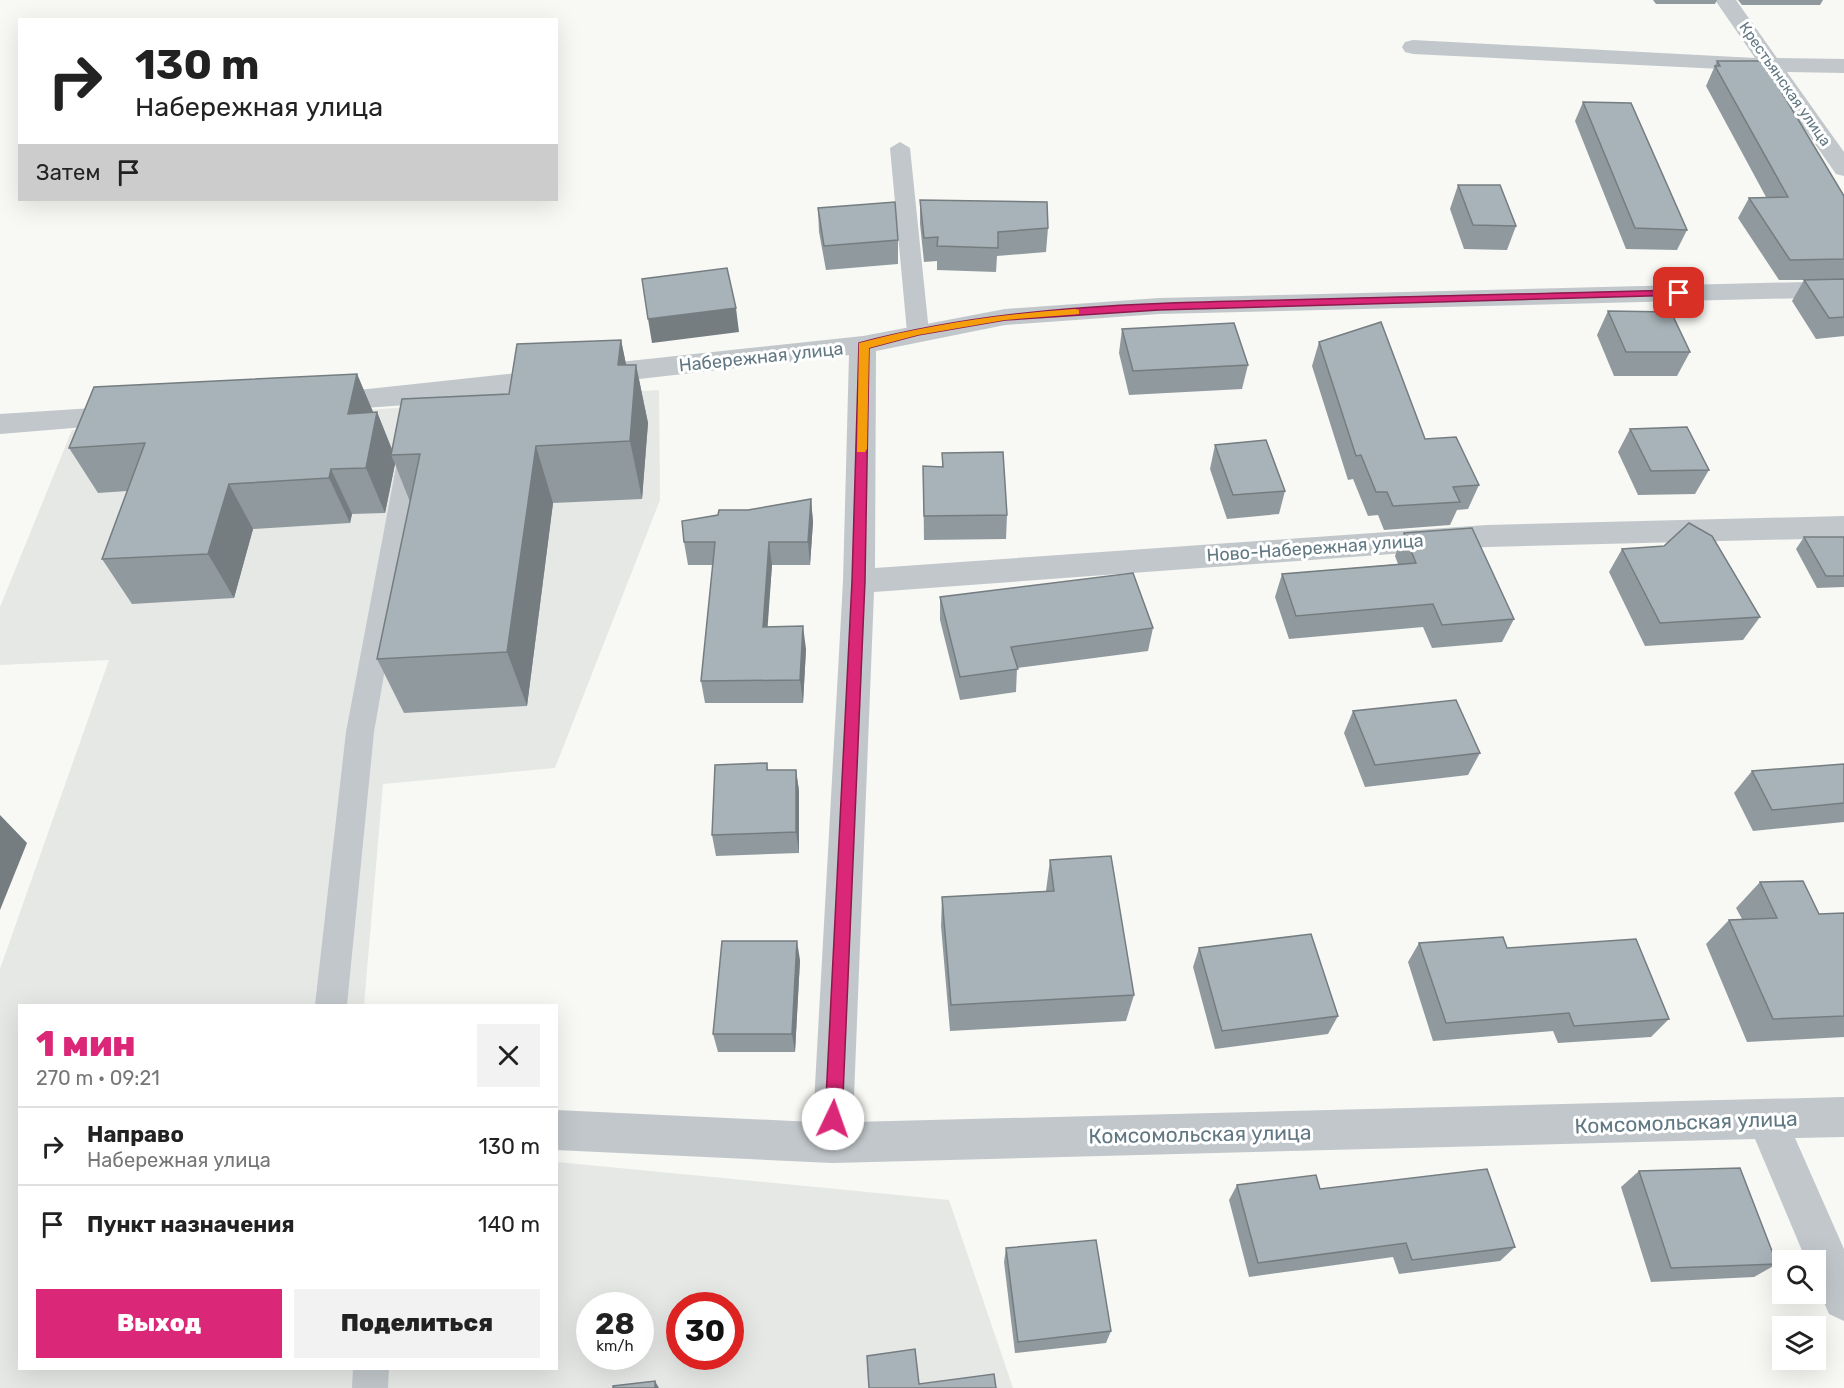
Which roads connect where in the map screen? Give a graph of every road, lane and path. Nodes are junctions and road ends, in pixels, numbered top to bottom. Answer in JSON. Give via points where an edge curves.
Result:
{"nodes":[{"id":1,"x":1725,"y":0,"type":"edge"},
{"id":2,"x":1413,"y":47,"type":"dead end"},
{"id":3,"x":1772,"y":65,"type":"junction"},
{"id":4,"x":1844,"y":66,"type":"edge"},
{"id":5,"x":900,"y":148,"type":"dead end"},
{"id":6,"x":1844,"y":169,"type":"edge"},
{"id":7,"x":1844,"y":289,"type":"edge"},
{"id":8,"x":918,"y":332,"type":"junction"},
{"id":9,"x":863,"y":345,"type":"junction"},
{"id":10,"x":303,"y":403,"type":"edge"},
{"id":11,"x":149,"y":414,"type":"edge"},
{"id":12,"x":418,"y":414,"type":"junction"},
{"id":13,"x":0,"y":424,"type":"edge"},
{"id":14,"x":1844,"y":526,"type":"edge"},
{"id":15,"x":859,"y":581,"type":"junction"},
{"id":16,"x":331,"y":1004,"type":"edge"},
{"id":17,"x":1844,"y":1117,"type":"edge"},
{"id":18,"x":1767,"y":1120,"type":"junction"},
{"id":19,"x":558,"y":1130,"type":"edge"},
{"id":20,"x":832,"y":1143,"type":"junction"},
{"id":21,"x":1844,"y":1299,"type":"edge"},
{"id":22,"x":371,"y":1370,"type":"edge"},
{"id":23,"x":370,"y":1388,"type":"edge"}],
"edges":[{"from":1,"to":3,"type":"street","name":"Крестьянская улица"},
{"from":2,"to":3,"type":"street"},
{"from":3,"to":4,"type":"street"},
{"from":3,"to":6,"type":"street","name":"Крестьянская улица"},
{"from":5,"to":8,"type":"lane"},
{"from":7,"to":8,"type":"street","name":"Набережная улица","via":[[1159,306],[1005,317]]},
{"from":8,"to":9,"type":"street","name":"Набережная улица"},
{"from":9,"to":12,"type":"street","name":"Набережная улица"},
{"from":9,"to":15,"type":"street"},
{"from":10,"to":12,"type":"street","name":"Набережная улица"},
{"from":11,"to":13,"type":"street"},
{"from":12,"to":16,"type":"lane","via":[[360,732]]},
{"from":14,"to":15,"type":"street","name":"Ново-Набережная улица","via":[[1487,536]]},
{"from":15,"to":20,"type":"street"},
{"from":17,"to":18,"type":"street","name":"Комсомольская улица"},
{"from":18,"to":20,"type":"street","name":"Комсомольская улица"},
{"from":18,"to":21,"type":"street"},
{"from":19,"to":20,"type":"street","name":"Комсомольская улица"},
{"from":22,"to":23,"type":"lane"}]}
